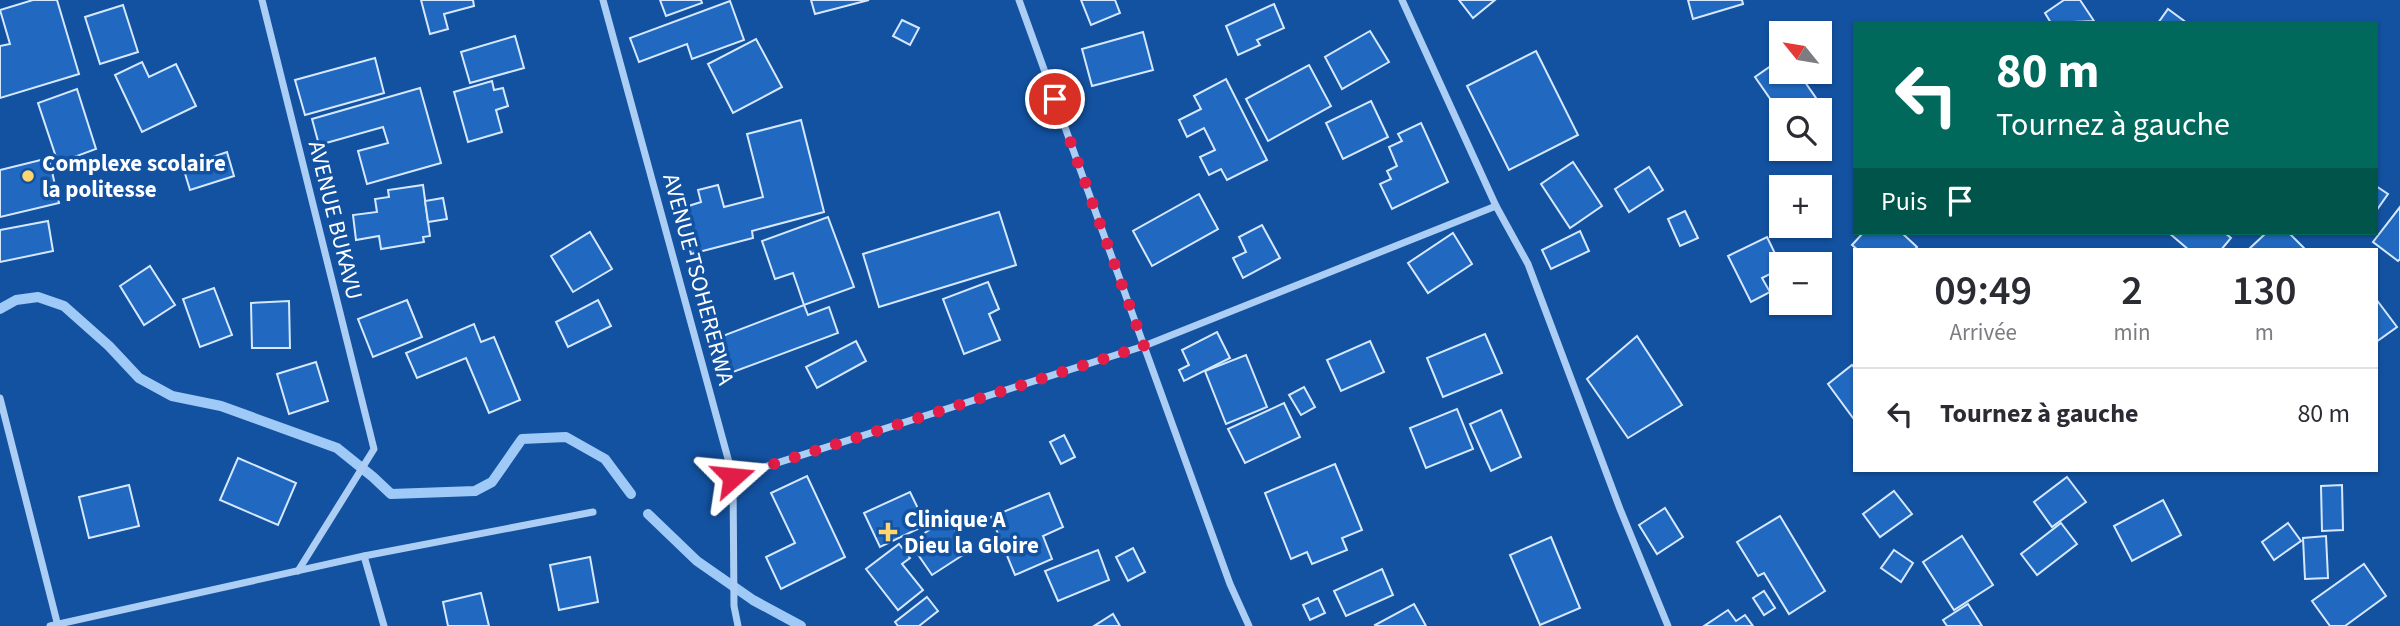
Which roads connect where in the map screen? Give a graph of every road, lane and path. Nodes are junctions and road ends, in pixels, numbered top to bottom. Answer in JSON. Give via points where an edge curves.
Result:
{"nodes":[{"id":1,"x":262,"y":0,"type":"edge"},
{"id":2,"x":603,"y":0,"type":"edge"},
{"id":3,"x":1019,"y":0,"type":"edge"},
{"id":4,"x":1402,"y":0,"type":"edge"},
{"id":5,"x":1496,"y":206,"type":"junction"},
{"id":6,"x":1144,"y":346,"type":"junction"},
{"id":7,"x":0,"y":398,"type":"edge"},
{"id":8,"x":733,"y":477,"type":"junction"},
{"id":9,"x":593,"y":512,"type":"dead end"},
{"id":10,"x":364,"y":556,"type":"junction"},
{"id":11,"x":298,"y":571,"type":"junction"},
{"id":12,"x":55,"y":626,"type":"edge"},
{"id":13,"x":384,"y":626,"type":"edge"},
{"id":14,"x":738,"y":626,"type":"edge"},
{"id":15,"x":1249,"y":626,"type":"edge"},
{"id":16,"x":1668,"y":626,"type":"edge"}],
"edges":[{"from":1,"to":11,"type":"street","name":"AVENUE BUKAVU","via":[[374,449]]},
{"from":2,"to":8,"type":"street","name":"AVENUE TSOHERERWA"},
{"from":3,"to":6,"type":"street"},
{"from":4,"to":5,"type":"street"},
{"from":5,"to":6,"type":"street"},
{"from":5,"to":16,"type":"street","via":[[1528,264]]},
{"from":6,"to":8,"type":"street"},
{"from":6,"to":15,"type":"street"},
{"from":7,"to":12,"type":"street"},
{"from":8,"to":14,"type":"street","name":"AVENUE TSOHERERWA"},
{"from":9,"to":10,"type":"street"},
{"from":10,"to":11,"type":"street"},
{"from":10,"to":13,"type":"street"},
{"from":11,"to":12,"type":"street"}]}
